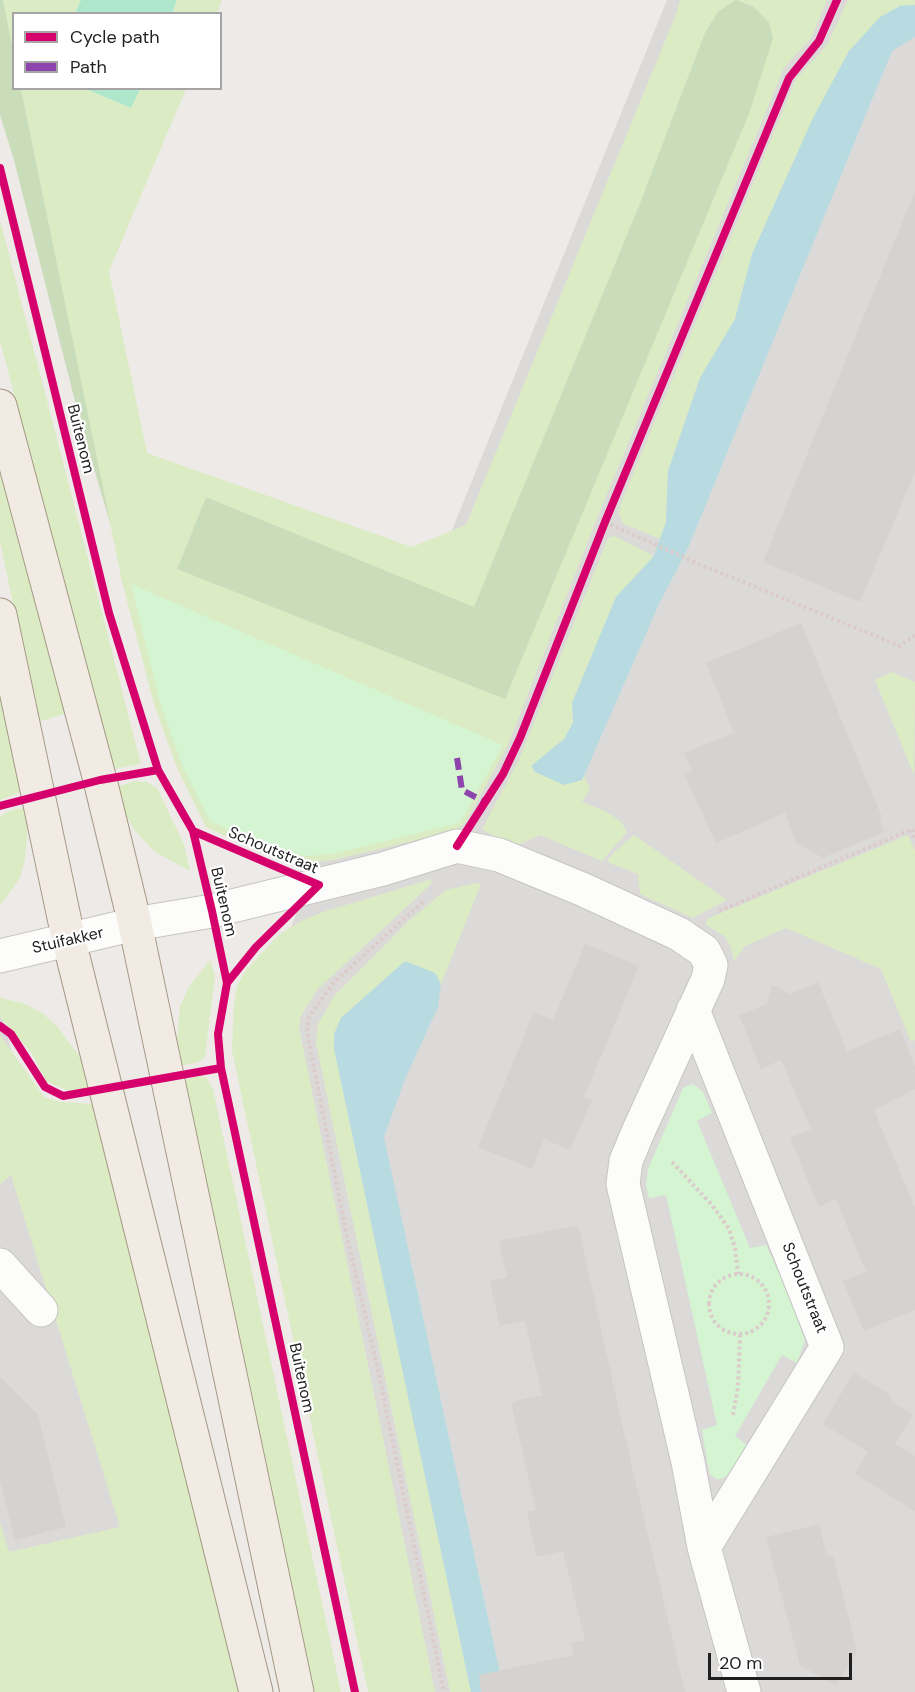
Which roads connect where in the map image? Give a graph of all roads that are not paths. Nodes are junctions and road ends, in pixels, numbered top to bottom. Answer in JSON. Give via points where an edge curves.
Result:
{"nodes":[{"id":1,"x":0,"y":406,"type":"edge"},
{"id":2,"x":0,"y":615,"type":"edge"},
{"id":3,"x":135,"y":924,"type":"junction"},
{"id":4,"x":69,"y":941,"type":"junction"},
{"id":5,"x":0,"y":957,"type":"edge"},
{"id":6,"x":693,"y":1010,"type":"junction"},
{"id":7,"x":0,"y":1266,"type":"edge"},
{"id":8,"x":41,"y":1310,"type":"dead end"},
{"id":9,"x":704,"y":1547,"type":"junction"},
{"id":10,"x":256,"y":1692,"type":"edge"},
{"id":11,"x":297,"y":1692,"type":"edge"},
{"id":12,"x":744,"y":1692,"type":"edge"}],
"edges":[{"from":1,"to":3,"type":"main road"},
{"from":2,"to":4,"type":"main road"},
{"from":3,"to":4,"type":"street","name":"Stuifakker"},
{"from":3,"to":6,"type":"street","name":"Schoutstraat","via":[[212,911],[384,869],[457,846],[499,855],[680,934],[705,951],[711,965]]},
{"from":3,"to":11,"type":"main road"},
{"from":4,"to":5,"type":"street","name":"Stuifakker"},
{"from":4,"to":10,"type":"main road"},
{"from":6,"to":9,"type":"street","name":"Schoutstraat","via":[[626,1161],[623,1184]]},
{"from":6,"to":9,"type":"street","name":"Schoutstraat","via":[[827,1347]]},
{"from":7,"to":8,"type":"street"},
{"from":9,"to":12,"type":"street","name":"Schoutstraat"}]}
